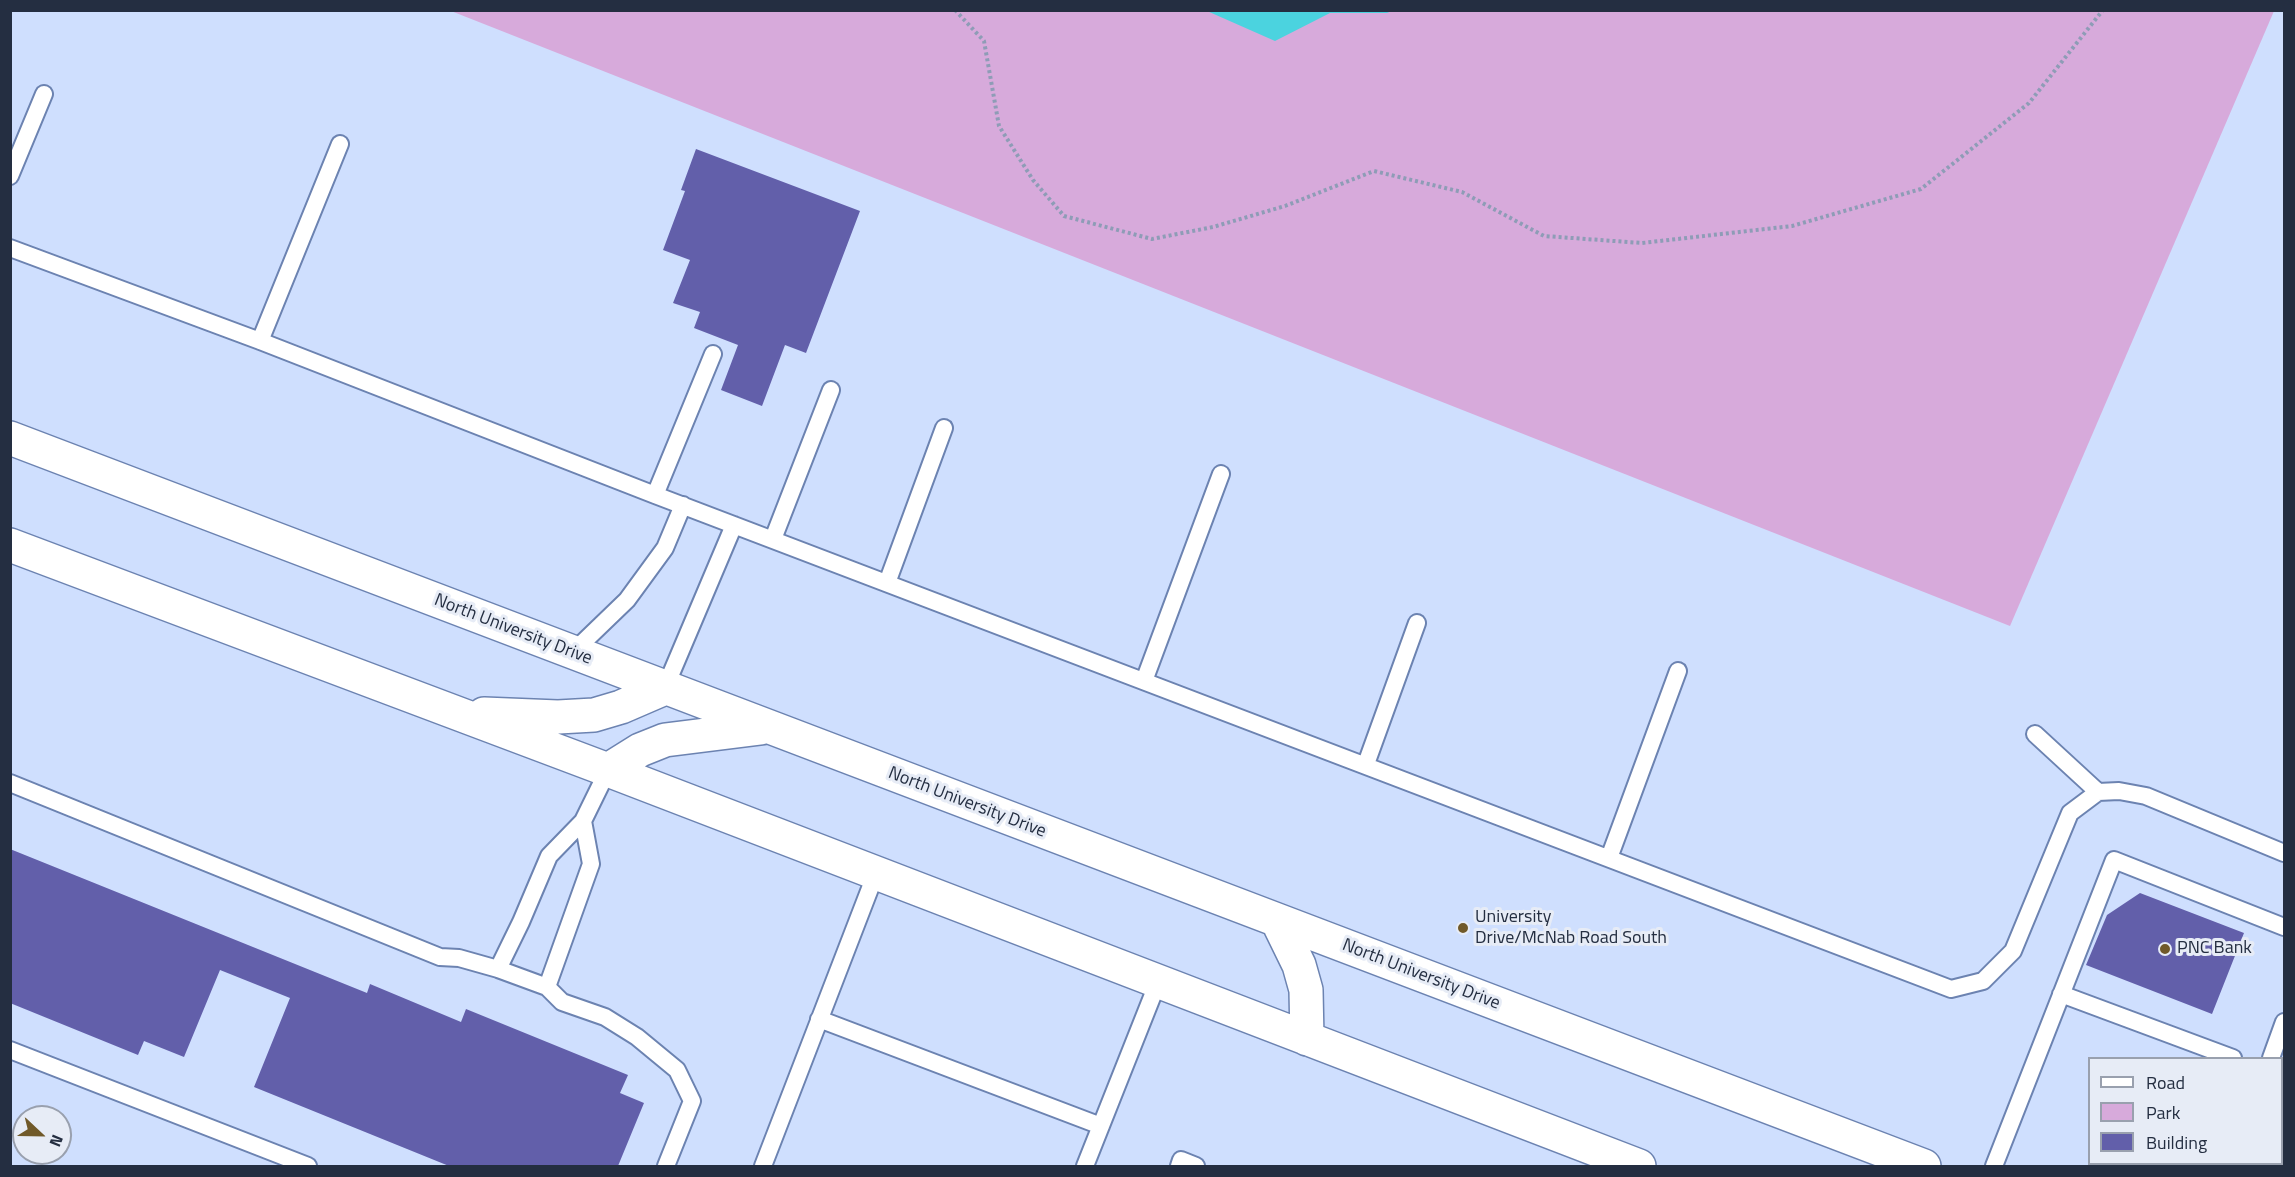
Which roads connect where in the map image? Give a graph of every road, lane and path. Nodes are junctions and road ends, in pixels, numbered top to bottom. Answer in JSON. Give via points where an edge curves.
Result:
{"nodes":[{"id":1,"x":955,"y":10,"type":"edge"},
{"id":2,"x":2103,"y":10,"type":"edge"},
{"id":3,"x":44,"y":94,"type":"dead end"},
{"id":4,"x":340,"y":144,"type":"dead end"},
{"id":5,"x":10,"y":176,"type":"edge"},
{"id":6,"x":10,"y":248,"type":"edge"},
{"id":7,"x":260,"y":341,"type":"junction"},
{"id":8,"x":713,"y":354,"type":"dead end"},
{"id":9,"x":831,"y":390,"type":"dead end"},
{"id":10,"x":944,"y":428,"type":"dead end"},
{"id":11,"x":10,"y":438,"type":"edge"},
{"id":12,"x":1221,"y":474,"type":"dead end"},
{"id":13,"x":655,"y":495,"type":"junction"},
{"id":14,"x":682,"y":505,"type":"junction"},
{"id":15,"x":734,"y":525,"type":"junction"},
{"id":16,"x":772,"y":539,"type":"junction"},
{"id":17,"x":10,"y":544,"type":"edge"},
{"id":18,"x":887,"y":583,"type":"junction"},
{"id":19,"x":1417,"y":623,"type":"dead end"},
{"id":20,"x":572,"y":653,"type":"junction"},
{"id":21,"x":1678,"y":671,"type":"dead end"},
{"id":22,"x":1144,"y":681,"type":"junction"},
{"id":23,"x":665,"y":688,"type":"junction"},
{"id":24,"x":458,"y":714,"type":"junction"},
{"id":25,"x":768,"y":728,"type":"junction"},
{"id":26,"x":2035,"y":734,"type":"dead end"},
{"id":27,"x":1366,"y":764,"type":"junction"},
{"id":28,"x":608,"y":770,"type":"junction"},
{"id":29,"x":10,"y":783,"type":"edge"},
{"id":30,"x":2098,"y":792,"type":"junction"},
{"id":31,"x":584,"y":821,"type":"junction"},
{"id":32,"x":2284,"y":853,"type":"edge"},
{"id":33,"x":1609,"y":858,"type":"junction"},
{"id":34,"x":876,"y":873,"type":"junction"},
{"id":35,"x":1277,"y":920,"type":"junction"},
{"id":36,"x":2284,"y":927,"type":"edge"},
{"id":37,"x":498,"y":969,"type":"junction"},
{"id":38,"x":1158,"y":982,"type":"junction"},
{"id":39,"x":547,"y":987,"type":"junction"},
{"id":40,"x":2061,"y":994,"type":"junction"},
{"id":41,"x":819,"y":1019,"type":"junction"},
{"id":42,"x":2284,"y":1022,"type":"edge"},
{"id":43,"x":1307,"y":1039,"type":"junction"},
{"id":44,"x":10,"y":1050,"type":"edge"},
{"id":45,"x":2228,"y":1057,"type":"edge"},
{"id":46,"x":2272,"y":1057,"type":"edge"},
{"id":47,"x":1101,"y":1126,"type":"junction"},
{"id":48,"x":308,"y":1167,"type":"edge"},
{"id":49,"x":666,"y":1167,"type":"edge"},
{"id":50,"x":763,"y":1167,"type":"edge"},
{"id":51,"x":1085,"y":1167,"type":"edge"},
{"id":52,"x":1179,"y":1167,"type":"edge"},
{"id":53,"x":1196,"y":1167,"type":"edge"},
{"id":54,"x":1639,"y":1167,"type":"edge"},
{"id":55,"x":1924,"y":1167,"type":"edge"},
{"id":56,"x":1994,"y":1167,"type":"edge"}],
"edges":[{"from":1,"to":2,"type":"path","via":[[984,41],[999,126],[1033,180],[1064,216],[1152,239],[1213,227],[1285,206],[1374,171],[1462,192],[1544,236],[1642,243],[1792,226],[1921,189],[2029,103]]},
{"from":3,"to":5,"type":"lane"},
{"from":4,"to":7,"type":"lane"},
{"from":6,"to":7,"type":"lane"},
{"from":7,"to":13,"type":"lane"},
{"from":8,"to":13,"type":"lane"},
{"from":9,"to":16,"type":"lane"},
{"from":10,"to":18,"type":"lane"},
{"from":11,"to":20,"type":"main road","name":"North University Drive"},
{"from":12,"to":22,"type":"lane"},
{"from":13,"to":14,"type":"lane"},
{"from":14,"to":15,"type":"lane"},
{"from":14,"to":20,"type":"lane","via":[[665,548],[627,600]]},
{"from":15,"to":16,"type":"lane"},
{"from":15,"to":23,"type":"lane"},
{"from":16,"to":18,"type":"lane"},
{"from":17,"to":24,"type":"main road"},
{"from":18,"to":22,"type":"lane"},
{"from":19,"to":27,"type":"lane"},
{"from":20,"to":23,"type":"main road","name":"North University Drive"},
{"from":21,"to":33,"type":"lane"},
{"from":22,"to":27,"type":"lane"},
{"from":23,"to":24,"type":"main road","via":[[594,715]]},
{"from":23,"to":25,"type":"main road","name":"North University Drive"},
{"from":24,"to":28,"type":"main road"},
{"from":25,"to":28,"type":"main road","via":[[665,740]]},
{"from":25,"to":35,"type":"main road","name":"North University Drive"},
{"from":26,"to":30,"type":"lane"},
{"from":27,"to":33,"type":"lane"},
{"from":28,"to":31,"type":"lane"},
{"from":28,"to":34,"type":"main road"},
{"from":29,"to":37,"type":"lane","via":[[440,957]]},
{"from":30,"to":32,"type":"lane","via":[[2146,796]]},
{"from":30,"to":33,"type":"lane","via":[[2070,813],[2013,951],[1983,981],[1951,989]]},
{"from":31,"to":37,"type":"lane","via":[[549,855]]},
{"from":31,"to":39,"type":"lane","via":[[591,864]]},
{"from":34,"to":38,"type":"main road"},
{"from":34,"to":41,"type":"lane"},
{"from":35,"to":43,"type":"main road","via":[[1299,964],[1306,990]]},
{"from":35,"to":55,"type":"main road","name":"North University Drive"},
{"from":36,"to":40,"type":"lane","via":[[2114,860]]},
{"from":37,"to":39,"type":"lane"},
{"from":38,"to":43,"type":"main road"},
{"from":38,"to":47,"type":"lane"},
{"from":39,"to":49,"type":"lane","via":[[562,1002],[621,1027],[677,1070],[692,1101]]},
{"from":40,"to":45,"type":"lane"},
{"from":40,"to":56,"type":"lane"},
{"from":41,"to":47,"type":"lane"},
{"from":41,"to":50,"type":"lane"},
{"from":42,"to":46,"type":"lane"},
{"from":43,"to":54,"type":"main road"},
{"from":44,"to":48,"type":"lane"},
{"from":47,"to":51,"type":"lane"},
{"from":52,"to":53,"type":"lane","via":[[1181,1160]]}]}
